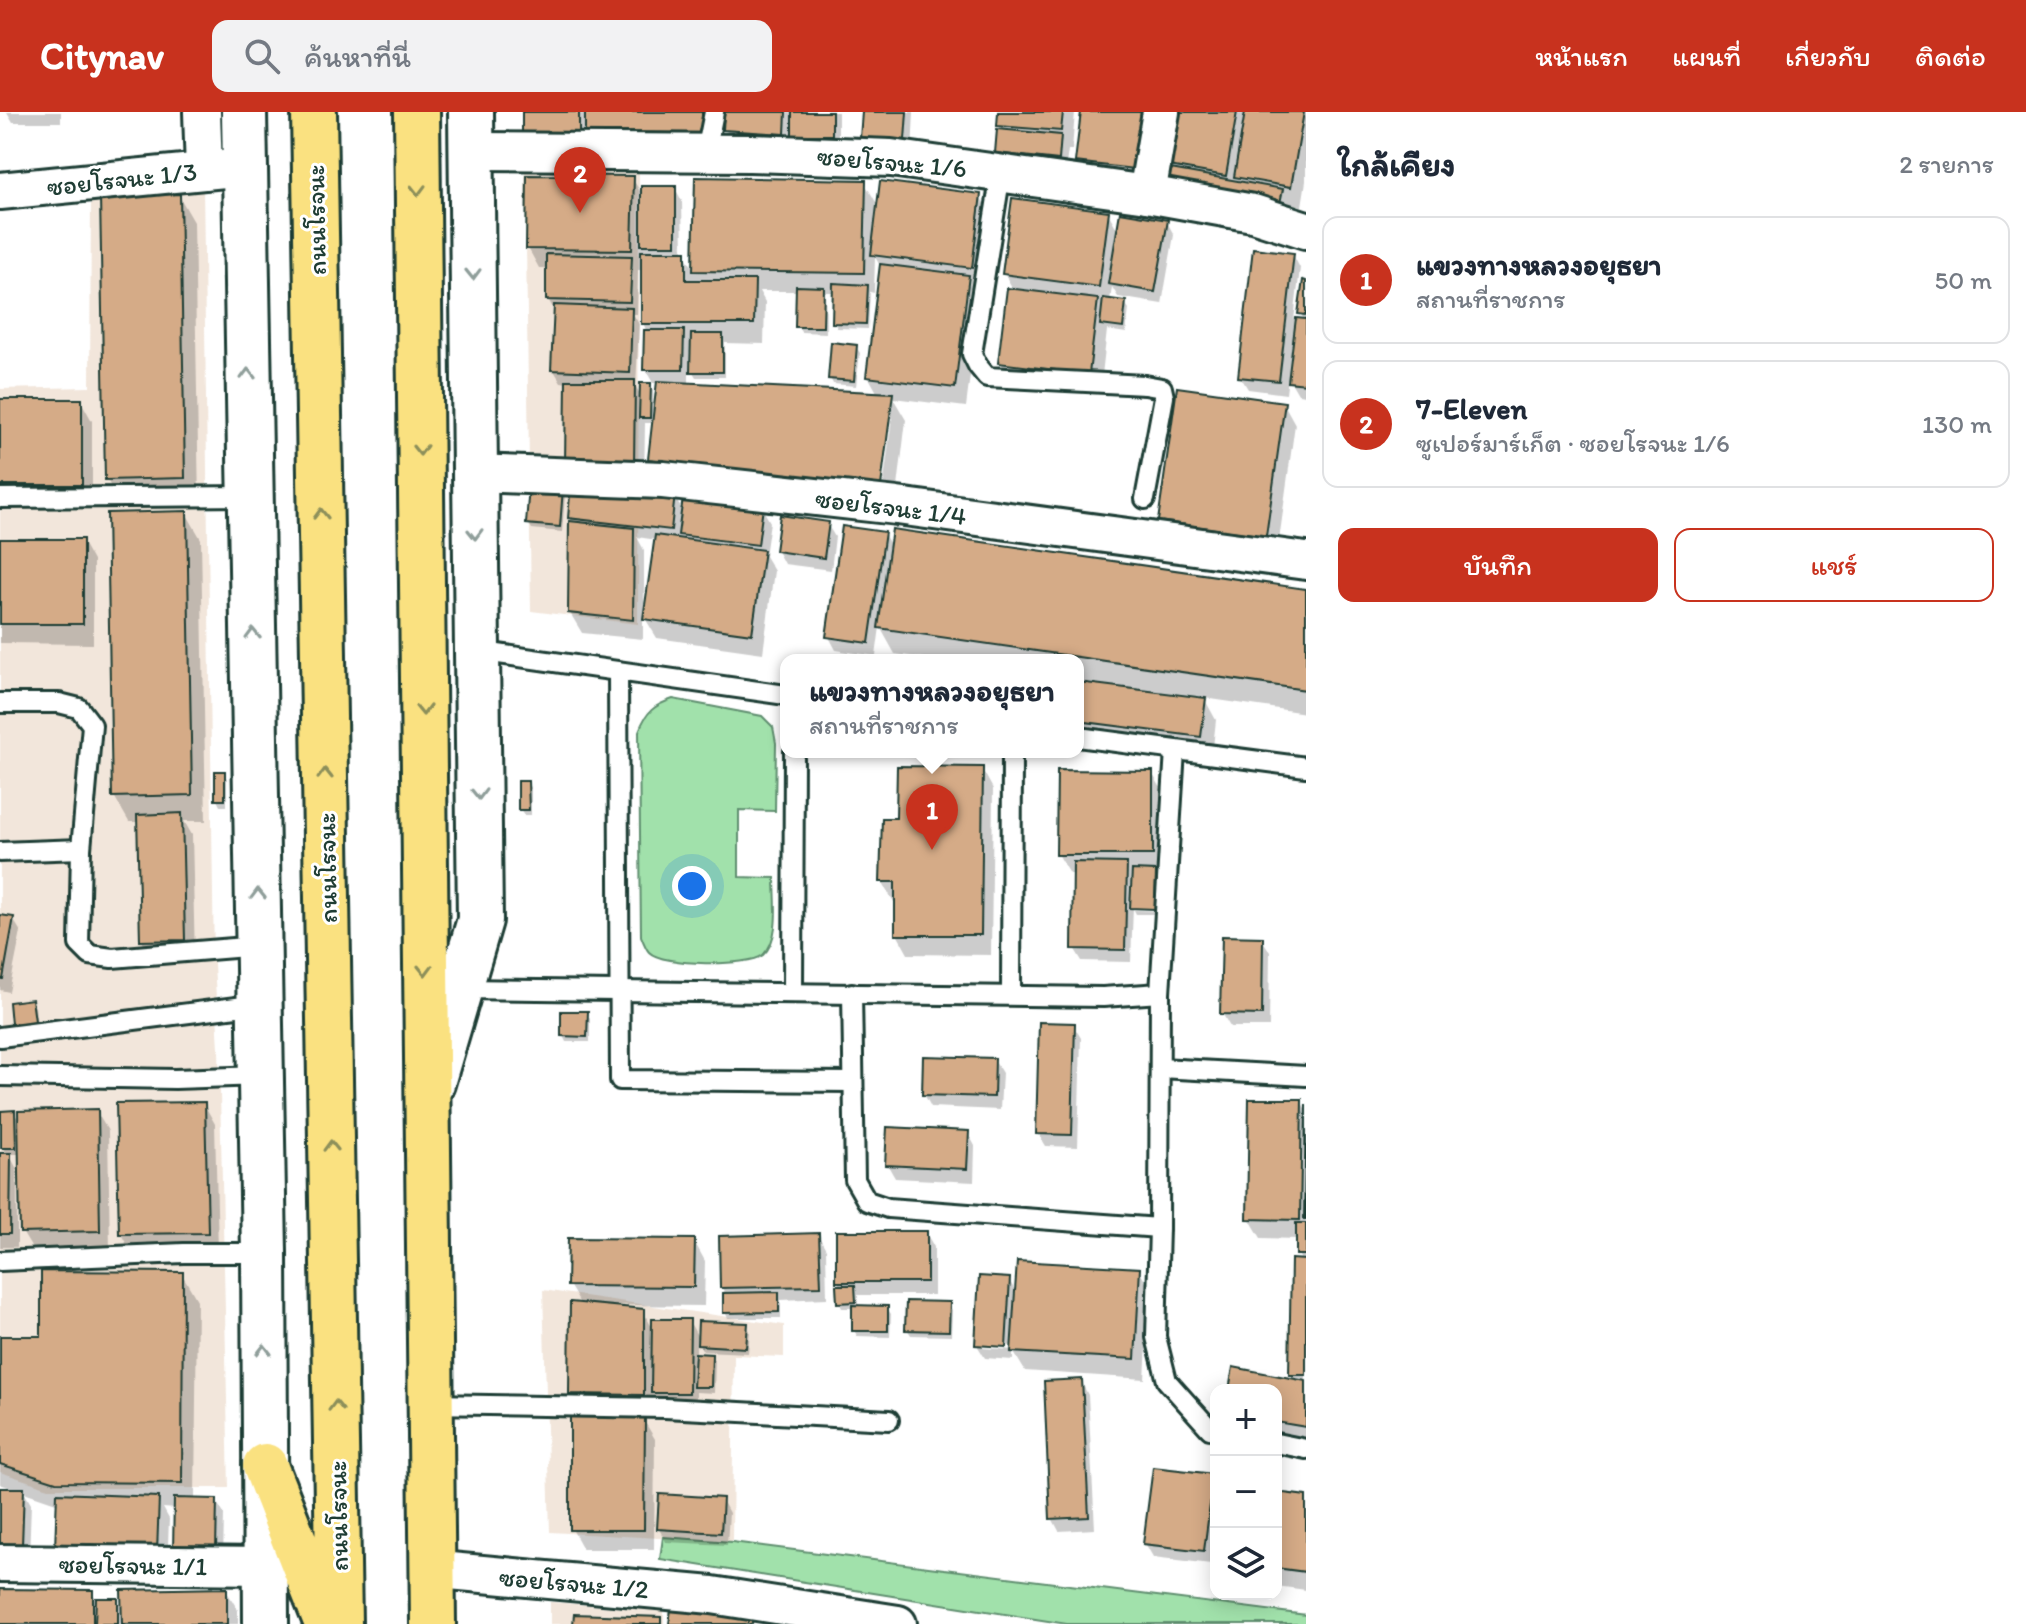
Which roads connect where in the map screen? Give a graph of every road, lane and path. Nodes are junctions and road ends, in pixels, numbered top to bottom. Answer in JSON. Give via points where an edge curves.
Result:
{"nodes":[{"id":1,"x":202,"y":112,"type":"edge"},
{"id":2,"x":244,"y":112,"type":"edge"},
{"id":3,"x":314,"y":112,"type":"edge"},
{"id":4,"x":417,"y":112,"type":"edge"},
{"id":5,"x":714,"y":112,"type":"edge"},
{"id":6,"x":1161,"y":112,"type":"edge"},
{"id":7,"x":471,"y":131,"type":"edge"},
{"id":8,"x":706,"y":152,"type":"junction"},
{"id":9,"x":225,"y":169,"type":"junction"},
{"id":10,"x":1001,"y":173,"type":"junction"},
{"id":11,"x":0,"y":191,"type":"edge"},
{"id":12,"x":1147,"y":194,"type":"junction"},
{"id":13,"x":1305,"y":222,"type":"edge"},
{"id":14,"x":475,"y":473,"type":"junction"},
{"id":15,"x":251,"y":496,"type":"junction"},
{"id":16,"x":0,"y":498,"type":"edge"},
{"id":17,"x":1145,"y":499,"type":"dead end"},
{"id":18,"x":1306,"y":561,"type":"edge"},
{"id":19,"x":477,"y":651,"type":"junction"},
{"id":20,"x":618,"y":671,"type":"junction"},
{"id":21,"x":780,"y":694,"type":"edge"},
{"id":22,"x":0,"y":703,"type":"edge"},
{"id":23,"x":1084,"y":738,"type":"edge"},
{"id":24,"x":1175,"y":750,"type":"junction"},
{"id":25,"x":794,"y":758,"type":"edge"},
{"id":26,"x":1012,"y":758,"type":"edge"},
{"id":27,"x":1306,"y":767,"type":"edge"},
{"id":28,"x":81,"y":849,"type":"junction"},
{"id":29,"x":0,"y":852,"type":"edge"},
{"id":30,"x":258,"y":946,"type":"junction"},
{"id":31,"x":460,"y":989,"type":"junction"},
{"id":32,"x":619,"y":990,"type":"junction"},
{"id":33,"x":793,"y":992,"type":"junction"},
{"id":34,"x":852,"y":993,"type":"junction"},
{"id":35,"x":1160,"y":993,"type":"junction"},
{"id":36,"x":1011,"y":995,"type":"junction"},
{"id":37,"x":260,"y":1004,"type":"junction"},
{"id":38,"x":0,"y":1037,"type":"edge"},
{"id":39,"x":1160,"y":1068,"type":"junction"},
{"id":40,"x":0,"y":1076,"type":"edge"},
{"id":41,"x":261,"y":1076,"type":"junction"},
{"id":42,"x":1306,"y":1076,"type":"edge"},
{"id":43,"x":853,"y":1082,"type":"junction"},
{"id":44,"x":426,"y":1103,"type":"junction"},
{"id":45,"x":1159,"y":1228,"type":"junction"},
{"id":46,"x":264,"y":1253,"type":"junction"},
{"id":47,"x":0,"y":1261,"type":"edge"},
{"id":48,"x":430,"y":1404,"type":"junction"},
{"id":49,"x":889,"y":1420,"type":"dead end"},
{"id":50,"x":1210,"y":1429,"type":"edge"},
{"id":51,"x":1282,"y":1444,"type":"edge"},
{"id":52,"x":1306,"y":1449,"type":"edge"},
{"id":53,"x":265,"y":1466,"type":"junction"},
{"id":54,"x":435,"y":1557,"type":"junction"},
{"id":55,"x":0,"y":1563,"type":"edge"},
{"id":56,"x":266,"y":1566,"type":"junction"},
{"id":57,"x":266,"y":1624,"type":"edge"},
{"id":58,"x":327,"y":1624,"type":"edge"},
{"id":59,"x":339,"y":1624,"type":"edge"},
{"id":60,"x":433,"y":1624,"type":"edge"},
{"id":61,"x":454,"y":1624,"type":"edge"},
{"id":62,"x":898,"y":1624,"type":"edge"}],
"edges":[{"from":1,"to":9,"type":"street"},
{"from":2,"to":9,"type":"main road"},
{"from":59,"to":3,"type":"main road","name":"ถนนโรจนะ","one_way":true},
{"from":4,"to":44,"type":"main road","one_way":true},
{"from":5,"to":8,"type":"lane"},
{"from":6,"to":12,"type":"street"},
{"from":7,"to":8,"type":"street","name":"ซอยโรจนะ 1/6"},
{"from":7,"to":14,"type":"main road","one_way":true},
{"from":8,"to":10,"type":"street","name":"ซอยโรจนะ 1/6","via":[[891,158]]},
{"from":9,"to":11,"type":"street","name":"ซอยโรจนะ 1/3"},
{"from":15,"to":9,"type":"main road","one_way":true},
{"from":10,"to":12,"type":"street","name":"ซอยโรจนะ 1/6"},
{"from":10,"to":17,"type":"lane","via":[[972,354],[987,377],[1162,388]]},
{"from":12,"to":13,"type":"street","name":"ซอยโรจนะ 1/6"},
{"from":14,"to":18,"type":"street","name":"ซอยโรจนะ 1/4","via":[[663,480]]},
{"from":14,"to":19,"type":"main road","one_way":true},
{"from":15,"to":16,"type":"lane"},
{"from":30,"to":15,"type":"main road","one_way":true},
{"from":19,"to":20,"type":"lane"},
{"from":19,"to":31,"type":"main road","one_way":true,"via":[[480,920]]},
{"from":20,"to":21,"type":"lane"},
{"from":20,"to":32,"type":"lane"},
{"from":22,"to":28,"type":"lane","via":[[59,703],[79,708],[92,725]]},
{"from":23,"to":24,"type":"lane"},
{"from":24,"to":27,"type":"lane"},
{"from":24,"to":35,"type":"lane"},
{"from":25,"to":33,"type":"lane"},
{"from":26,"to":36,"type":"lane"},
{"from":28,"to":29,"type":"lane"},
{"from":28,"to":30,"type":"lane","via":[[79,944],[90,955],[112,958]]},
{"from":30,"to":37,"type":"main road"},
{"from":31,"to":32,"type":"lane"},
{"from":31,"to":44,"type":"main road"},
{"from":32,"to":33,"type":"lane"},
{"from":32,"to":43,"type":"lane","via":[[620,1080]]},
{"from":33,"to":34,"type":"lane"},
{"from":34,"to":36,"type":"lane"},
{"from":34,"to":43,"type":"lane"},
{"from":35,"to":36,"type":"lane"},
{"from":35,"to":39,"type":"lane"},
{"from":37,"to":38,"type":"lane"},
{"from":37,"to":41,"type":"main road"},
{"from":39,"to":42,"type":"lane"},
{"from":39,"to":45,"type":"lane"},
{"from":40,"to":41,"type":"lane"},
{"from":41,"to":46,"type":"main road"},
{"from":43,"to":45,"type":"lane","via":[[855,1180],[867,1201],[888,1208]]},
{"from":44,"to":48,"type":"main road"},
{"from":45,"to":50,"type":"lane","via":[[1156,1337],[1167,1381]]},
{"from":46,"to":47,"type":"lane"},
{"from":53,"to":46,"type":"main road","one_way":true},
{"from":48,"to":49,"type":"lane","via":[[665,1408]]},
{"from":48,"to":54,"type":"main road"},
{"from":51,"to":52,"type":"lane"},
{"from":53,"to":56,"type":"main road"},
{"from":53,"to":58,"type":"main road"},
{"from":54,"to":60,"type":"main road"},
{"from":54,"to":61,"type":"main road"},
{"from":54,"to":62,"type":"street","name":"ซอยโรจนะ 1/2"},
{"from":55,"to":56,"type":"street","name":"ซอยโรจนะ 1/1"},
{"from":56,"to":57,"type":"main road"}]}
